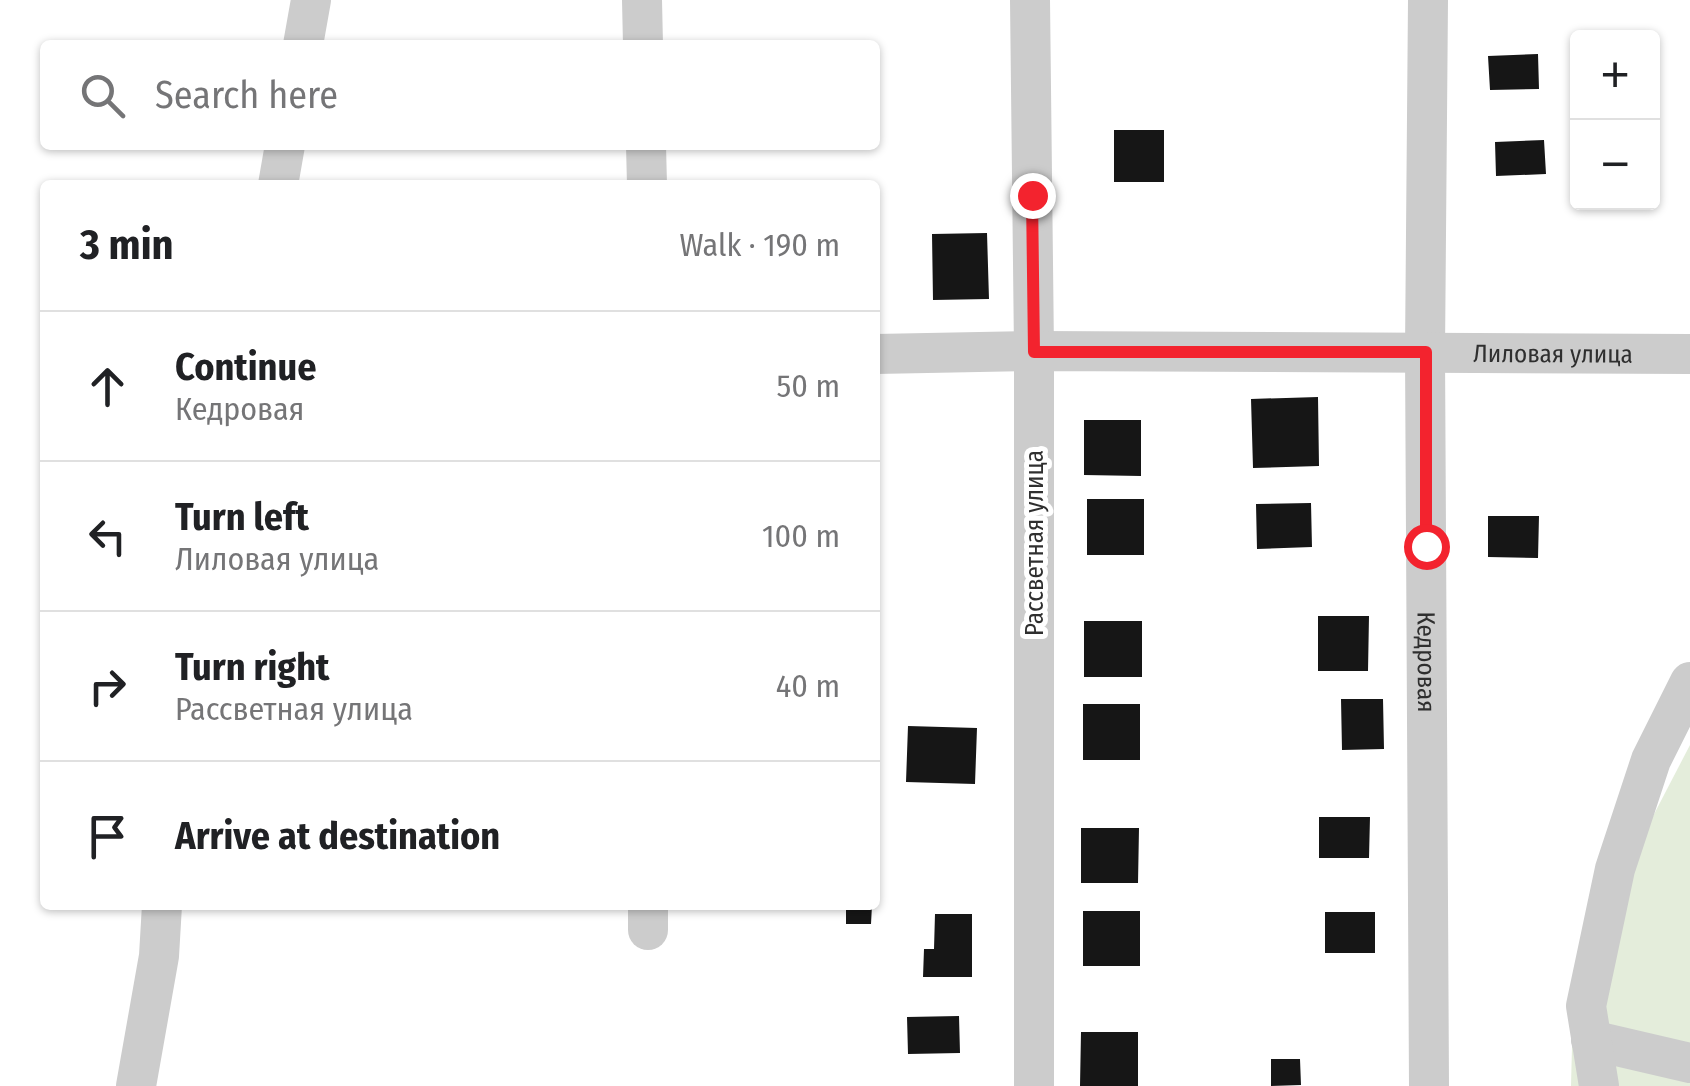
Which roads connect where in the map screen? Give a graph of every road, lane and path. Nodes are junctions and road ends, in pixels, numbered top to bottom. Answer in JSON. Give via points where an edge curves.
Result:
{"nodes":[{"id":1,"x":310,"y":0,"type":"edge"},
{"id":2,"x":642,"y":0,"type":"edge"},
{"id":3,"x":1030,"y":0,"type":"edge"},
{"id":4,"x":1428,"y":0,"type":"edge"},
{"id":5,"x":303,"y":40,"type":"edge"},
{"id":6,"x":643,"y":40,"type":"edge"},
{"id":7,"x":284,"y":150,"type":"edge"},
{"id":8,"x":646,"y":150,"type":"edge"},
{"id":9,"x":279,"y":180,"type":"edge"},
{"id":10,"x":648,"y":180,"type":"edge"},
{"id":11,"x":1034,"y":352,"type":"junction"},
{"id":12,"x":1426,"y":352,"type":"junction"},
{"id":13,"x":880,"y":354,"type":"edge"},
{"id":14,"x":1690,"y":354,"type":"edge"},
{"id":15,"x":1690,"y":682,"type":"edge"},
{"id":16,"x":162,"y":910,"type":"edge"},
{"id":17,"x":1590,"y":1040,"type":"junction"},
{"id":18,"x":1690,"y":1063,"type":"edge"},
{"id":19,"x":136,"y":1086,"type":"edge"},
{"id":20,"x":1034,"y":1086,"type":"edge"},
{"id":21,"x":1429,"y":1086,"type":"edge"},
{"id":22,"x":1599,"y":1086,"type":"edge"}],
"edges":[{"from":1,"to":5,"type":"street"},
{"from":2,"to":6,"type":"street"},
{"from":3,"to":11,"type":"street","name":"Рассветная улица"},
{"from":4,"to":12,"type":"street","name":"Кедровая"},
{"from":7,"to":9,"type":"street"},
{"from":8,"to":10,"type":"street"},
{"from":11,"to":12,"type":"street","name":"Лиловая улица"},
{"from":11,"to":13,"type":"street","name":"Лиловая улица"},
{"from":11,"to":20,"type":"street","name":"Рассветная улица"},
{"from":12,"to":14,"type":"street","name":"Лиловая улица"},
{"from":12,"to":21,"type":"street","name":"Кедровая"},
{"from":15,"to":17,"type":"street","via":[[1651,760],[1615,869],[1586,1006]]},
{"from":16,"to":19,"type":"street"},
{"from":17,"to":18,"type":"street"},
{"from":17,"to":22,"type":"street"}]}
